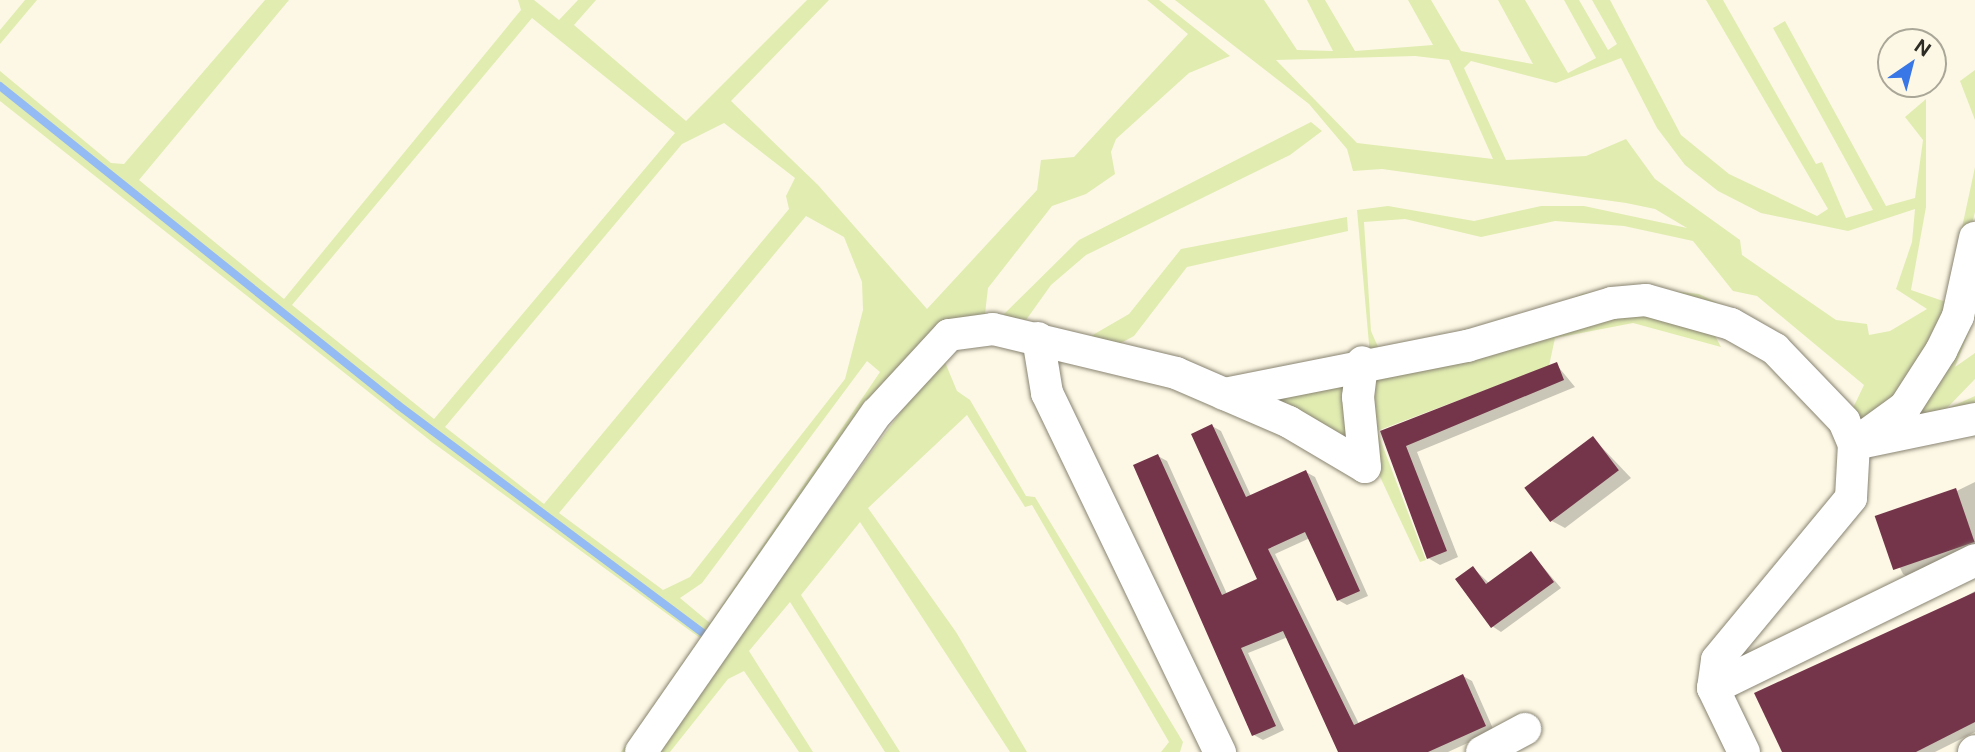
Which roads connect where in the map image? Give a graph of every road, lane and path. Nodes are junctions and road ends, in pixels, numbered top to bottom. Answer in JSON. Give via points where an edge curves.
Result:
{"nodes":[{"id":1,"x":1975,"y":239,"type":"edge"},
{"id":2,"x":1038,"y":338,"type":"junction"},
{"id":3,"x":1362,"y":362,"type":"junction"},
{"id":4,"x":1224,"y":394,"type":"junction"},
{"id":5,"x":1975,"y":419,"type":"edge"},
{"id":6,"x":1854,"y":443,"type":"junction"},
{"id":7,"x":1975,"y":560,"type":"edge"},
{"id":8,"x":1713,"y":688,"type":"junction"},
{"id":9,"x":1525,"y":729,"type":"dead end"},
{"id":10,"x":641,"y":752,"type":"edge"},
{"id":11,"x":1220,"y":752,"type":"edge"},
{"id":12,"x":1482,"y":752,"type":"edge"},
{"id":13,"x":1744,"y":752,"type":"edge"}],
"edges":[{"from":1,"to":6,"type":"street","via":[[1958,316],[1941,351],[1905,407]]},
{"from":2,"to":4,"type":"street","via":[[1176,373]]},
{"from":2,"to":10,"type":"street","via":[[963,329],[910,374]]},
{"from":2,"to":11,"type":"street","via":[[1047,393]]},
{"from":3,"to":4,"type":"street"},
{"from":3,"to":4,"type":"street","via":[[1358,397],[1365,467],[1289,422]]},
{"from":3,"to":6,"type":"street","via":[[1467,346],[1612,303],[1646,300],[1731,324],[1774,349],[1844,421]]},
{"from":5,"to":6,"type":"street"},
{"from":6,"to":8,"type":"street","via":[[1851,498],[1740,628],[1717,660]]},
{"from":7,"to":8,"type":"street"},
{"from":8,"to":13,"type":"street"},
{"from":9,"to":12,"type":"street"}]}
